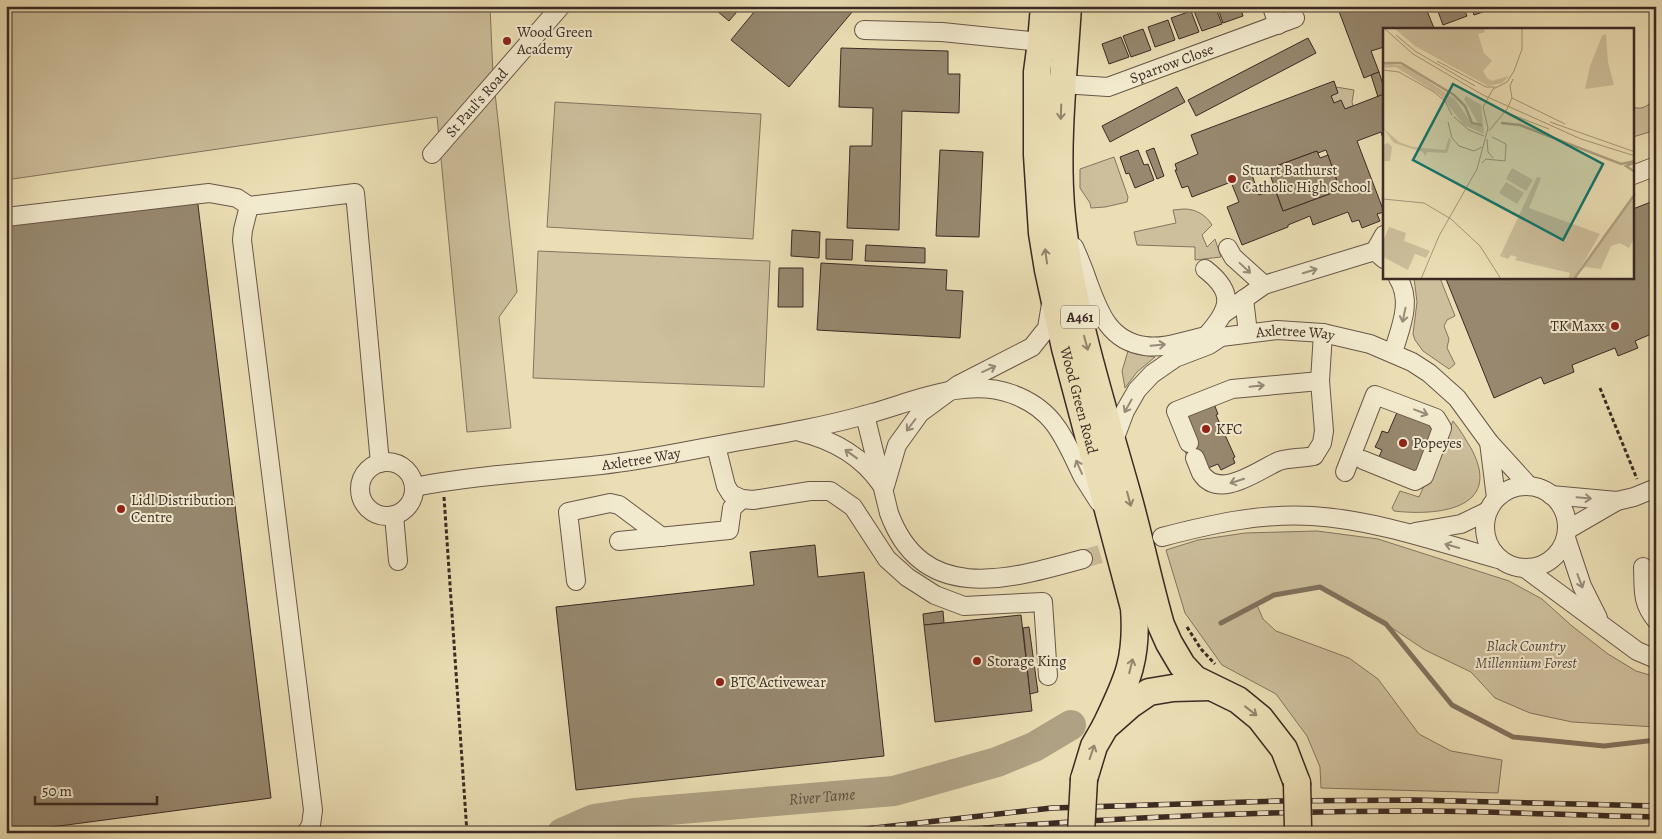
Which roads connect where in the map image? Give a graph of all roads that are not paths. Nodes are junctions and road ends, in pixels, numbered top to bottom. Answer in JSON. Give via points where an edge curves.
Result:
{"nodes":[{"id":1,"x":561,"y":6,"type":"edge"},
{"id":2,"x":1044,"y":6,"type":"edge"},
{"id":3,"x":1068,"y":6,"type":"edge"},
{"id":4,"x":1272,"y":7,"type":"edge"},
{"id":5,"x":1295,"y":18,"type":"dead end"},
{"id":6,"x":1278,"y":24,"type":"junction"},
{"id":7,"x":864,"y":30,"type":"dead end"},
{"id":8,"x":1042,"y":42,"type":"junction"},
{"id":9,"x":1062,"y":84,"type":"junction"},
{"id":10,"x":432,"y":154,"type":"dead end"},
{"id":11,"x":1656,"y":166,"type":"edge"},
{"id":12,"x":1634,"y":175,"type":"edge"},
{"id":13,"x":249,"y":206,"type":"junction"},
{"id":14,"x":6,"y":217,"type":"edge"},
{"id":15,"x":1063,"y":221,"type":"junction"},
{"id":16,"x":1383,"y":240,"type":"edge"},
{"id":17,"x":1228,"y":248,"type":"dead end"},
{"id":18,"x":1380,"y":255,"type":"edge"},
{"id":19,"x":1205,"y":269,"type":"dead end"},
{"id":20,"x":1398,"y":279,"type":"edge"},
{"id":21,"x":1264,"y":285,"type":"junction"},
{"id":22,"x":1224,"y":291,"type":"junction"},
{"id":23,"x":1052,"y":295,"type":"junction"},
{"id":24,"x":1244,"y":300,"type":"junction"},
{"id":25,"x":1224,"y":314,"type":"junction"},
{"id":26,"x":1248,"y":332,"type":"junction"},
{"id":27,"x":1323,"y":333,"type":"junction"},
{"id":28,"x":1214,"y":336,"type":"junction"},
{"id":29,"x":1393,"y":353,"type":"junction"},
{"id":30,"x":1320,"y":381,"type":"junction"},
{"id":31,"x":946,"y":392,"type":"junction"},
{"id":32,"x":865,"y":415,"type":"junction"},
{"id":33,"x":797,"y":431,"type":"junction"},
{"id":34,"x":1489,"y":442,"type":"junction"},
{"id":35,"x":1113,"y":443,"type":"junction"},
{"id":36,"x":716,"y":446,"type":"junction"},
{"id":37,"x":1363,"y":460,"type":"dead end"},
{"id":38,"x":380,"y":463,"type":"junction"},
{"id":39,"x":1345,"y":472,"type":"dead end"},
{"id":40,"x":1529,"y":486,"type":"junction"},
{"id":41,"x":414,"y":487,"type":"junction"},
{"id":42,"x":1656,"y":488,"type":"edge"},
{"id":43,"x":884,"y":489,"type":"junction"},
{"id":44,"x":1551,"y":495,"type":"junction"},
{"id":45,"x":742,"y":499,"type":"junction"},
{"id":46,"x":1617,"y":501,"type":"junction"},
{"id":47,"x":1492,"y":504,"type":"junction"},
{"id":48,"x":394,"y":515,"type":"junction"},
{"id":49,"x":1112,"y":524,"type":"junction"},
{"id":50,"x":1406,"y":533,"type":"junction"},
{"id":51,"x":1566,"y":534,"type":"junction"},
{"id":52,"x":662,"y":537,"type":"junction"},
{"id":53,"x":1162,"y":537,"type":"dead end"},
{"id":54,"x":619,"y":541,"type":"dead end"},
{"id":55,"x":1498,"y":558,"type":"junction"},
{"id":56,"x":1083,"y":559,"type":"tunnel mouth"},
{"id":57,"x":398,"y":561,"type":"dead end"},
{"id":58,"x":1643,"y":567,"type":"dead end"},
{"id":59,"x":1526,"y":569,"type":"junction"},
{"id":60,"x":576,"y":581,"type":"dead end"},
{"id":61,"x":1656,"y":620,"type":"edge"},
{"id":62,"x":1600,"y":622,"type":"junction"},
{"id":63,"x":1656,"y":658,"type":"edge"},
{"id":64,"x":1048,"y":676,"type":"dead end"},
{"id":65,"x":1215,"y":679,"type":"junction"},
{"id":66,"x":1105,"y":727,"type":"junction"},
{"id":67,"x":1300,"y":831,"type":"edge"},
{"id":68,"x":306,"y":833,"type":"edge"},
{"id":69,"x":1081,"y":833,"type":"edge"}],
"edges":[{"from":1,"to":10,"type":"street","name":"St Paul's Road"},
{"from":2,"to":8,"type":"highway","name":"Wood Green Road","number":"A461"},
{"from":3,"to":9,"type":"highway","name":"Wood Green Road","number":"A461"},
{"from":4,"to":6,"type":"street"},
{"from":5,"to":6,"type":"street","name":"Sparrow Close"},
{"from":6,"to":9,"type":"street","name":"Sparrow Close","via":[[1108,87]]},
{"from":7,"to":8,"type":"street","via":[[942,32]]},
{"from":23,"to":8,"type":"highway","name":"Wood Green Road","number":"A461","one_way":true,"via":[[1042,233],[1037,155],[1037,72]]},
{"from":9,"to":15,"type":"highway","name":"Wood Green Road","number":"A461","one_way":true},
{"from":11,"to":12,"type":"street"},
{"from":13,"to":14,"type":"street","via":[[237,198],[209,193]]},
{"from":13,"to":38,"type":"street","via":[[355,193]]},
{"from":13,"to":68,"type":"street","via":[[242,240],[313,810]]},
{"from":15,"to":28,"type":"street","name":"Axletree Way","one_way":true,"via":[[1100,315],[1125,340],[1146,346]]},
{"from":15,"to":35,"type":"highway","name":"Wood Green Road","number":"A461","one_way":true,"via":[[1075,298]]},
{"from":16,"to":18,"type":"street"},
{"from":17,"to":21,"type":"street","one_way":true},
{"from":21,"to":18,"type":"street","one_way":true},
{"from":19,"to":22,"type":"street","via":[[1218,280]]},
{"from":20,"to":29,"type":"street","one_way":true,"via":[[1404,291],[1405,312]]},
{"from":21,"to":24,"type":"street"},
{"from":22,"to":24,"type":"street"},
{"from":22,"to":25,"type":"street"},
{"from":31,"to":23,"type":"street","name":"Axletree Way","one_way":true,"via":[[1032,347],[1047,328]]},
{"from":23,"to":49,"type":"highway","name":"Wood Green Road","number":"A461"},
{"from":24,"to":25,"type":"street"},
{"from":24,"to":26,"type":"street"},
{"from":25,"to":28,"type":"street"},
{"from":26,"to":27,"type":"street","name":"Axletree Way"},
{"from":26,"to":28,"type":"street","name":"Axletree Way"},
{"from":27,"to":29,"type":"street","name":"Axletree Way"},
{"from":27,"to":30,"type":"street"},
{"from":28,"to":35,"type":"street","name":"Axletree Way","one_way":true,"via":[[1209,345],[1175,358],[1152,374],[1125,411]]},
{"from":29,"to":34,"type":"street","name":"Axletree Way","via":[[1441,382],[1470,414]]},
{"from":30,"to":30,"type":"street","one_way":true,"via":[[1324,431],[1322,443],[1314,456],[1280,460],[1237,482],[1217,484],[1202,474],[1176,411],[1232,389]]},
{"from":31,"to":32,"type":"street","name":"Axletree Way"},
{"from":31,"to":43,"type":"street","name":"Axletree Way","one_way":true,"via":[[920,413],[907,429],[897,445]]},
{"from":49,"to":31,"type":"street","name":"Axletree Way","one_way":true,"via":[[1062,433],[1047,415],[1029,401],[997,390]]},
{"from":32,"to":33,"type":"street","name":"Axletree Way"},
{"from":32,"to":43,"type":"street"},
{"from":33,"to":36,"type":"street","name":"Axletree Way"},
{"from":43,"to":33,"type":"street","one_way":true,"via":[[876,476],[851,453],[822,437]]},
{"from":34,"to":40,"type":"street","name":"Axletree Way"},
{"from":34,"to":47,"type":"street","name":"Axletree Way"},
{"from":35,"to":65,"type":"highway","name":"Wood Green Road","number":"A461","one_way":true,"via":[[1169,644],[1195,679]]},
{"from":36,"to":41,"type":"street","name":"Axletree Way","via":[[603,465],[442,481]]},
{"from":36,"to":45,"type":"street","via":[[726,486],[731,494]]},
{"from":39,"to":37,"type":"street","one_way":true,"via":[[1375,394],[1436,418],[1442,428],[1424,476],[1414,480]]},
{"from":38,"to":41,"type":"street","via":[[390,462],[406,470]]},
{"from":38,"to":48,"type":"street","via":[[366,472],[360,496],[364,504],[377,514]]},
{"from":40,"to":44,"type":"street"},
{"from":40,"to":47,"type":"street","via":[[1506,491]]},
{"from":41,"to":48,"type":"street","via":[[409,504]]},
{"from":42,"to":46,"type":"street"},
{"from":43,"to":56,"type":"street","via":[[894,525],[906,545],[920,558],[946,573],[984,580],[1036,572]]},
{"from":44,"to":46,"type":"street","one_way":true},
{"from":44,"to":51,"type":"street","via":[[1566,517]]},
{"from":45,"to":52,"type":"street","via":[[732,508],[729,530]]},
{"from":45,"to":64,"type":"street","via":[[830,491],[853,507],[887,559],[935,595],[964,606],[1042,602]]},
{"from":46,"to":51,"type":"street"},
{"from":47,"to":50,"type":"street","via":[[1461,524]]},
{"from":47,"to":55,"type":"street","via":[[1484,524],[1485,536]]},
{"from":48,"to":57,"type":"street"},
{"from":66,"to":49,"type":"highway","name":"Wood Green Road","number":"A461","one_way":true,"via":[[1126,684],[1135,629],[1134,608]]},
{"from":50,"to":53,"type":"street","via":[[1348,520],[1277,516],[1218,523]]},
{"from":55,"to":50,"type":"street","one_way":true},
{"from":51,"to":59,"type":"street","via":[[1562,548],[1551,560]]},
{"from":51,"to":62,"type":"street","one_way":true,"via":[[1582,586]]},
{"from":52,"to":54,"type":"street"},
{"from":52,"to":60,"type":"street","via":[[620,504],[610,503],[568,512]]},
{"from":55,"to":59,"type":"street"},
{"from":58,"to":61,"type":"street","via":[[1644,598]]},
{"from":59,"to":62,"type":"street"},
{"from":62,"to":63,"type":"street","via":[[1637,651]]},
{"from":65,"to":66,"type":"highway","via":[[1149,692]]},
{"from":65,"to":67,"type":"highway","one_way":true,"bridge":true,"via":[[1260,718],[1284,749],[1296,783]]},
{"from":69,"to":66,"type":"highway","name":"Wood Green Road","one_way":true,"bridge":true,"via":[[1084,779],[1094,746]]}]}
